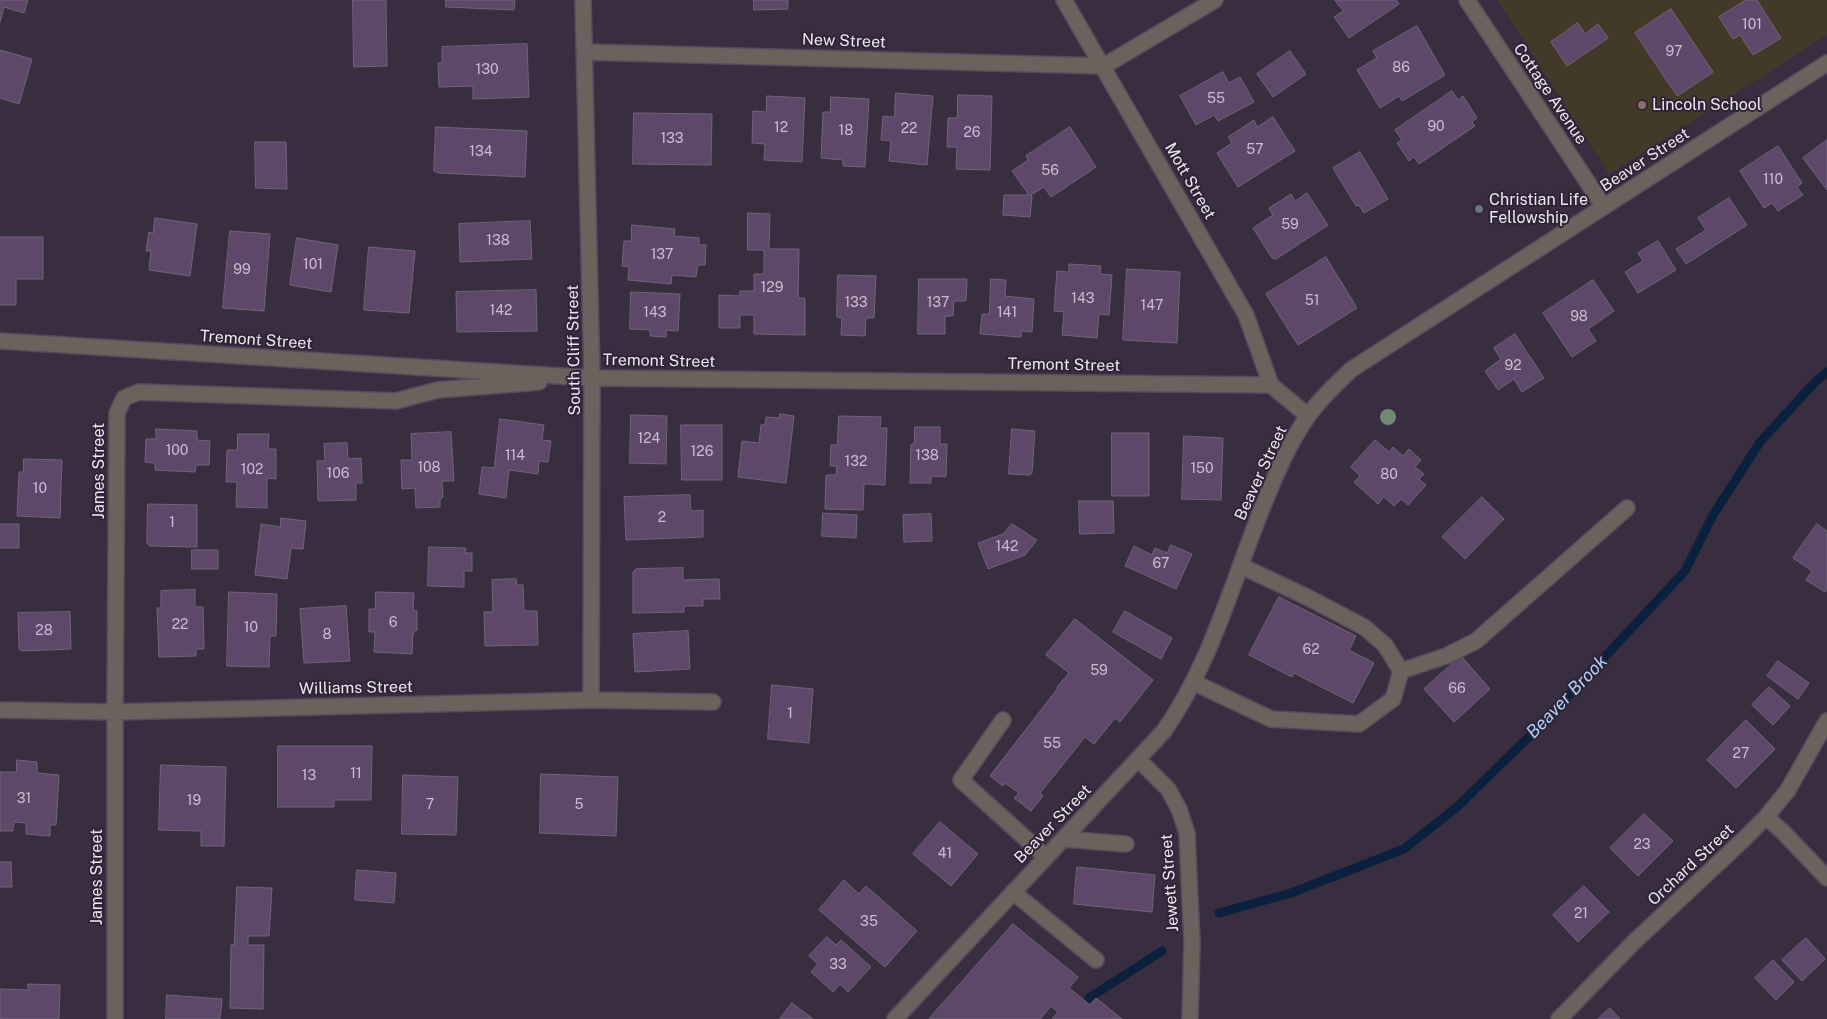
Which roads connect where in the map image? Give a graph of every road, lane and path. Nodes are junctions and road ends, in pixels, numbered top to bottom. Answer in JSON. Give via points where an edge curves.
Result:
{"nodes":[{"id":1,"x":583,"y":0,"type":"edge"},
{"id":2,"x":1064,"y":0,"type":"edge"},
{"id":3,"x":1215,"y":0,"type":"edge"},
{"id":4,"x":1467,"y":0,"type":"edge"},
{"id":5,"x":584,"y":52,"type":"junction"},
{"id":6,"x":1827,"y":63,"type":"edge"},
{"id":7,"x":1104,"y":66,"type":"junction"},
{"id":8,"x":1604,"y":207,"type":"junction"},
{"id":9,"x":0,"y":341,"type":"edge"},
{"id":10,"x":592,"y":378,"type":"junction"},
{"id":11,"x":1271,"y":385,"type":"junction"},
{"id":12,"x":1308,"y":416,"type":"junction"},
{"id":13,"x":1627,"y":508,"type":"dead end"},
{"id":14,"x":1241,"y":566,"type":"junction"},
{"id":15,"x":1400,"y":671,"type":"junction"},
{"id":16,"x":1193,"y":682,"type":"junction"},
{"id":17,"x":591,"y":700,"type":"junction"},
{"id":18,"x":713,"y":702,"type":"dead end"},
{"id":19,"x":0,"y":710,"type":"edge"},
{"id":20,"x":115,"y":712,"type":"junction"},
{"id":21,"x":1003,"y":720,"type":"dead end"},
{"id":22,"x":1827,"y":721,"type":"edge"},
{"id":23,"x":1139,"y":760,"type":"junction"},
{"id":24,"x":1766,"y":817,"type":"junction"},
{"id":25,"x":1063,"y":839,"type":"junction"},
{"id":26,"x":1126,"y":844,"type":"dead end"},
{"id":27,"x":1046,"y":857,"type":"junction"},
{"id":28,"x":1827,"y":878,"type":"edge"},
{"id":29,"x":1013,"y":892,"type":"junction"},
{"id":30,"x":1096,"y":960,"type":"dead end"},
{"id":31,"x":115,"y":1018,"type":"edge"},
{"id":32,"x":895,"y":1019,"type":"edge"},
{"id":33,"x":1190,"y":1019,"type":"edge"},
{"id":34,"x":1559,"y":1019,"type":"edge"}],
"edges":[{"from":1,"to":5,"type":"street","name":"South Cliff Street"},
{"from":2,"to":7,"type":"street","name":"Mott Street"},
{"from":3,"to":7,"type":"street"},
{"from":4,"to":8,"type":"street","name":"Cottage Avenue"},
{"from":5,"to":7,"type":"street","name":"New Street"},
{"from":5,"to":10,"type":"street","name":"South Cliff Street"},
{"from":6,"to":8,"type":"street","name":"Beaver Street"},
{"from":7,"to":11,"type":"street","name":"Mott Street","via":[[1246,315]]},
{"from":8,"to":12,"type":"street","name":"Beaver Street","via":[[1352,369]]},
{"from":9,"to":10,"type":"street","name":"Tremont Street"},
{"from":10,"to":11,"type":"street","name":"Tremont Street"},
{"from":10,"to":17,"type":"street","name":"South Cliff Street"},
{"from":10,"to":20,"type":"street","name":"James Street","via":[[438,390],[396,401],[139,392],[124,398],[117,413]]},
{"from":11,"to":12,"type":"street"},
{"from":12,"to":14,"type":"street","name":"Beaver Street","via":[[1287,451]]},
{"from":13,"to":15,"type":"street","via":[[1476,640],[1446,656]]},
{"from":14,"to":15,"type":"street","via":[[1364,627],[1385,645]]},
{"from":14,"to":16,"type":"street","name":"Beaver Street"},
{"from":15,"to":16,"type":"street","via":[[1393,699],[1359,724],[1271,719]]},
{"from":16,"to":23,"type":"street","name":"Beaver Street","via":[[1175,716]]},
{"from":17,"to":18,"type":"street","name":"Williams Street"},
{"from":17,"to":20,"type":"street","name":"Williams Street"},
{"from":19,"to":20,"type":"street","name":"Williams Street"},
{"from":20,"to":31,"type":"street","name":"James Street"},
{"from":21,"to":27,"type":"street","via":[[961,780]]},
{"from":22,"to":24,"type":"street","name":"Orchard Street","via":[[1788,790]]},
{"from":23,"to":25,"type":"street","name":"Beaver Street"},
{"from":23,"to":33,"type":"street","name":"Jewett Street","via":[[1168,789],[1187,833],[1192,943]]},
{"from":24,"to":28,"type":"street"},
{"from":24,"to":34,"type":"street","name":"Orchard Street","via":[[1634,942]]},
{"from":25,"to":26,"type":"street"},
{"from":25,"to":27,"type":"street","name":"Beaver Street"},
{"from":27,"to":29,"type":"street","name":"Beaver Street"},
{"from":29,"to":30,"type":"street"},
{"from":29,"to":32,"type":"street","name":"Beaver Street"}]}
